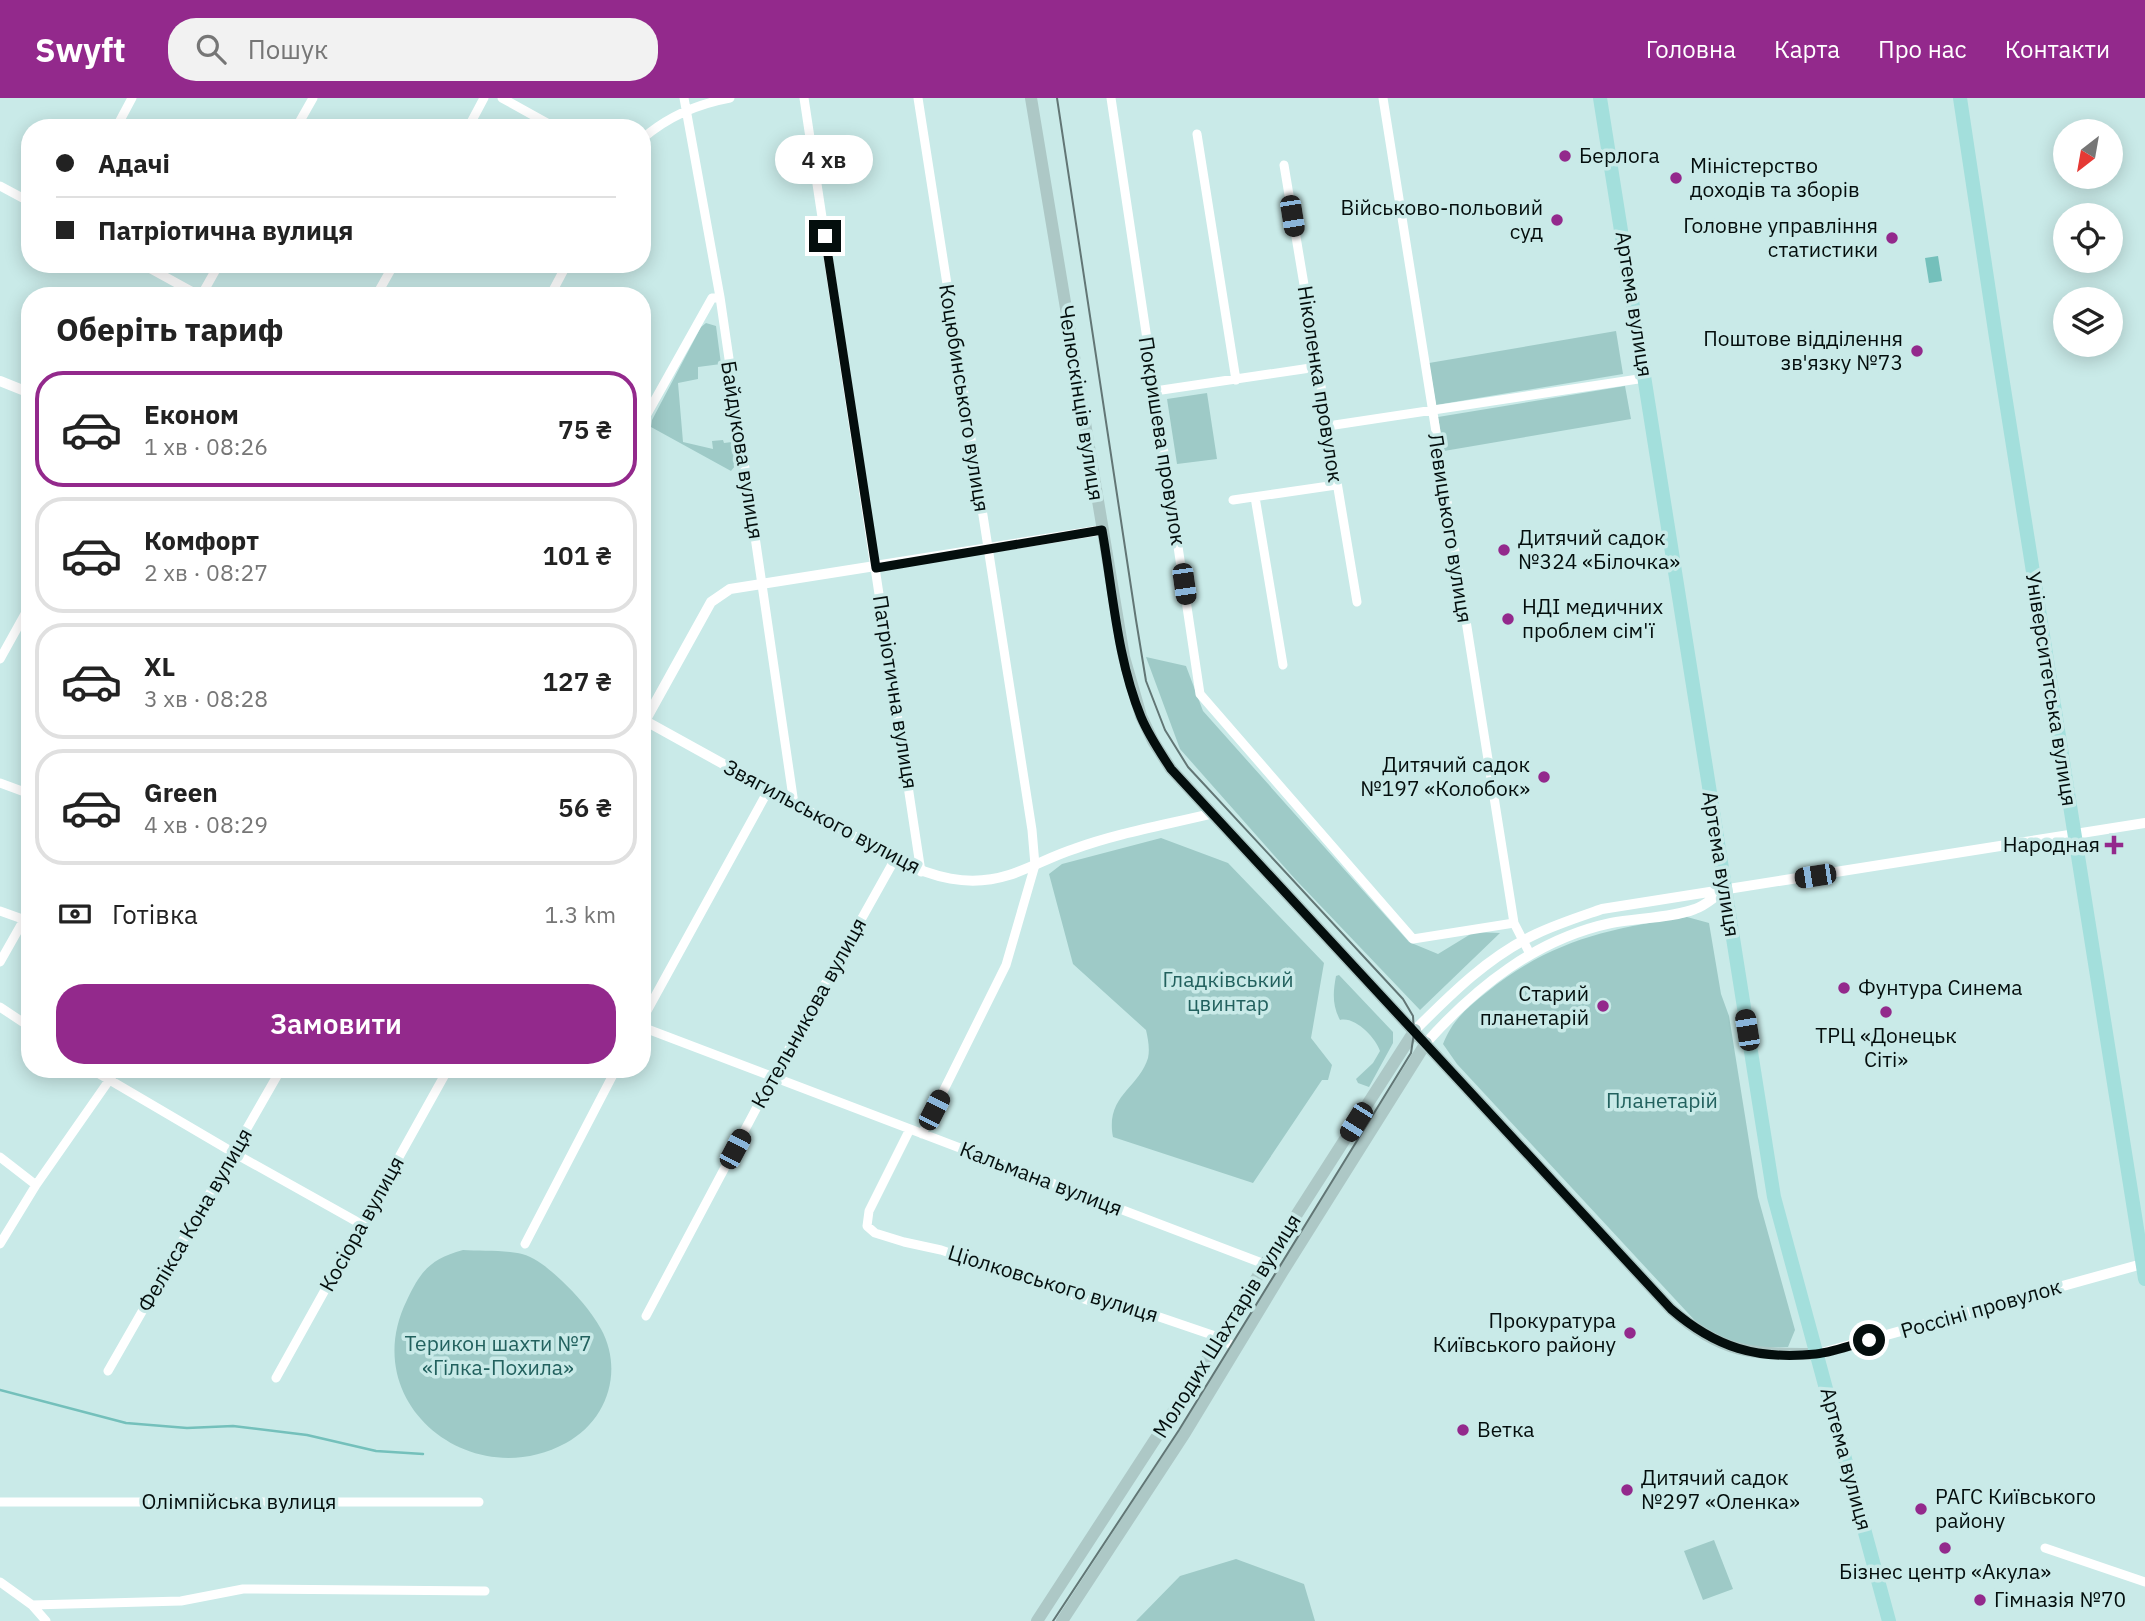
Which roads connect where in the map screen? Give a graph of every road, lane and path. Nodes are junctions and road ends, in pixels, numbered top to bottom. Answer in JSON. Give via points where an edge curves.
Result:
{"nodes":[{"id":1,"x":132,"y":98,"type":"edge"},
{"id":2,"x":313,"y":98,"type":"edge"},
{"id":3,"x":484,"y":98,"type":"edge"},
{"id":4,"x":502,"y":98,"type":"edge"},
{"id":5,"x":684,"y":98,"type":"edge"},
{"id":6,"x":730,"y":98,"type":"edge"},
{"id":7,"x":804,"y":98,"type":"edge"},
{"id":8,"x":918,"y":98,"type":"edge"},
{"id":9,"x":1031,"y":98,"type":"edge"},
{"id":10,"x":1111,"y":98,"type":"edge"},
{"id":11,"x":1383,"y":98,"type":"edge"},
{"id":12,"x":1600,"y":98,"type":"edge"},
{"id":13,"x":1960,"y":98,"type":"edge"},
{"id":14,"x":685,"y":109,"type":"junction"},
{"id":15,"x":121,"y":119,"type":"edge"},
{"id":16,"x":301,"y":119,"type":"edge"},
{"id":17,"x":473,"y":119,"type":"edge"},
{"id":18,"x":540,"y":119,"type":"edge"},
{"id":19,"x":651,"y":133,"type":"edge"},
{"id":20,"x":1197,"y":134,"type":"dead end"},
{"id":21,"x":1283,"y":166,"type":"dead end"},
{"id":22,"x":0,"y":186,"type":"edge"},
{"id":23,"x":21,"y":197,"type":"edge"},
{"id":24,"x":159,"y":273,"type":"edge"},
{"id":25,"x":184,"y":287,"type":"edge"},
{"id":26,"x":720,"y":297,"type":"junction"},
{"id":27,"x":1317,"y":367,"type":"junction"},
{"id":28,"x":1645,"y":378,"type":"junction"},
{"id":29,"x":1236,"y":380,"type":"junction"},
{"id":30,"x":0,"y":381,"type":"edge"},
{"id":31,"x":21,"y":389,"type":"edge"},
{"id":32,"x":1155,"y":391,"type":"junction"},
{"id":33,"x":651,"y":408,"type":"edge"},
{"id":34,"x":1431,"y":411,"type":"junction"},
{"id":35,"x":1328,"y":426,"type":"junction"},
{"id":36,"x":1336,"y":485,"type":"junction"},
{"id":37,"x":1255,"y":498,"type":"junction"},
{"id":38,"x":1233,"y":500,"type":"dead end"},
{"id":39,"x":1102,"y":530,"type":"junction"},
{"id":40,"x":988,"y":548,"type":"junction"},
{"id":41,"x":876,"y":568,"type":"junction"},
{"id":42,"x":764,"y":584,"type":"junction"},
{"id":43,"x":1357,"y":602,"type":"dead end"},
{"id":44,"x":21,"y":621,"type":"edge"},
{"id":45,"x":0,"y":659,"type":"edge"},
{"id":46,"x":1283,"y":665,"type":"dead end"},
{"id":47,"x":651,"y":708,"type":"edge"},
{"id":48,"x":651,"y":726,"type":"edge"},
{"id":49,"x":0,"y":783,"type":"edge"},
{"id":50,"x":768,"y":789,"type":"junction"},
{"id":51,"x":21,"y":791,"type":"edge"},
{"id":52,"x":794,"y":804,"type":"junction"},
{"id":53,"x":1210,"y":814,"type":"junction"},
{"id":54,"x":2145,"y":823,"type":"edge"},
{"id":55,"x":2074,"y":835,"type":"junction"},
{"id":56,"x":895,"y":859,"type":"junction"},
{"id":57,"x":1035,"y":864,"type":"junction"},
{"id":58,"x":921,"y":872,"type":"junction"},
{"id":59,"x":1725,"y":890,"type":"junction"},
{"id":60,"x":0,"y":911,"type":"edge"},
{"id":61,"x":21,"y":918,"type":"edge"},
{"id":62,"x":1514,"y":923,"type":"junction"},
{"id":63,"x":21,"y":929,"type":"edge"},
{"id":64,"x":1523,"y":941,"type":"junction"},
{"id":65,"x":1530,"y":954,"type":"junction"},
{"id":66,"x":0,"y":962,"type":"edge"},
{"id":67,"x":651,"y":1004,"type":"edge"},
{"id":68,"x":0,"y":1007,"type":"edge"},
{"id":69,"x":21,"y":1021,"type":"edge"},
{"id":70,"x":651,"y":1030,"type":"edge"},
{"id":71,"x":1415,"y":1030,"type":"junction"},
{"id":72,"x":1426,"y":1043,"type":"junction"},
{"id":73,"x":773,"y":1077,"type":"junction"},
{"id":74,"x":103,"y":1078,"type":"edge"},
{"id":75,"x":111,"y":1078,"type":"edge"},
{"id":76,"x":276,"y":1078,"type":"edge"},
{"id":77,"x":443,"y":1078,"type":"edge"},
{"id":78,"x":611,"y":1078,"type":"edge"},
{"id":79,"x":109,"y":1082,"type":"junction"},
{"id":80,"x":910,"y":1129,"type":"junction"},
{"id":81,"x":922,"y":1134,"type":"junction"},
{"id":82,"x":234,"y":1153,"type":"junction"},
{"id":83,"x":0,"y":1157,"type":"edge"},
{"id":84,"x":36,"y":1185,"type":"junction"},
{"id":85,"x":361,"y":1224,"type":"junction"},
{"id":86,"x":0,"y":1244,"type":"edge"},
{"id":87,"x":525,"y":1244,"type":"dead end"},
{"id":88,"x":1265,"y":1264,"type":"junction"},
{"id":89,"x":2144,"y":1264,"type":"edge"},
{"id":90,"x":1283,"y":1271,"type":"junction"},
{"id":91,"x":2145,"y":1279,"type":"edge"},
{"id":92,"x":646,"y":1317,"type":"dead end"},
{"id":93,"x":1221,"y":1338,"type":"junction"},
{"id":94,"x":1237,"y":1349,"type":"junction"},
{"id":95,"x":1818,"y":1354,"type":"junction"},
{"id":96,"x":108,"y":1371,"type":"dead end"},
{"id":97,"x":276,"y":1378,"type":"dead end"},
{"id":98,"x":0,"y":1502,"type":"edge"},
{"id":99,"x":479,"y":1502,"type":"dead end"},
{"id":100,"x":2045,"y":1548,"type":"dead end"},
{"id":101,"x":0,"y":1582,"type":"edge"},
{"id":102,"x":2145,"y":1582,"type":"edge"},
{"id":103,"x":485,"y":1591,"type":"dead end"},
{"id":104,"x":32,"y":1605,"type":"junction"},
{"id":105,"x":46,"y":1621,"type":"edge"},
{"id":106,"x":1037,"y":1621,"type":"edge"},
{"id":107,"x":1062,"y":1621,"type":"edge"},
{"id":108,"x":1889,"y":1621,"type":"edge"}],
"edges":[{"from":1,"to":15,"type":"street"},
{"from":2,"to":16,"type":"street"},
{"from":3,"to":17,"type":"street"},
{"from":4,"to":18,"type":"street"},
{"from":5,"to":14,"type":"street","name":"Байдукова вулиця"},
{"from":6,"to":14,"type":"street"},
{"from":7,"to":41,"type":"street","name":"Патріотична вулиця"},
{"from":8,"to":40,"type":"street","name":"Коцюбинського вулиця"},
{"from":9,"to":39,"type":"main road","name":"Челюскінців вулиця"},
{"from":10,"to":32,"type":"street","name":"Покришева провулок"},
{"from":11,"to":34,"type":"street","name":"Левицького вулиця"},
{"from":12,"to":28,"type":"main road","name":"Артема вулиця"},
{"from":13,"to":55,"type":"main road","name":"Університетська вулиця"},
{"from":14,"to":19,"type":"street"},
{"from":14,"to":26,"type":"street","name":"Байдукова вулиця"},
{"from":20,"to":29,"type":"street"},
{"from":21,"to":27,"type":"street","name":"Ніколенка провулок"},
{"from":22,"to":23,"type":"street"},
{"from":24,"to":25,"type":"street"},
{"from":26,"to":33,"type":"street","via":[[712,298]]},
{"from":26,"to":42,"type":"street","name":"Байдукова вулиця"},
{"from":27,"to":29,"type":"street"},
{"from":27,"to":35,"type":"street","name":"Ніколенка провулок"},
{"from":28,"to":34,"type":"street"},
{"from":28,"to":59,"type":"main road","name":"Артема вулиця"},
{"from":29,"to":32,"type":"street"},
{"from":30,"to":31,"type":"street"},
{"from":32,"to":62,"type":"street","name":"Покришева провулок","via":[[1200,694],[1413,939]]},
{"from":34,"to":35,"type":"street"},
{"from":34,"to":62,"type":"street","name":"Левицького вулиця"},
{"from":35,"to":36,"type":"street","name":"Ніколенка провулок"},
{"from":36,"to":37,"type":"street"},
{"from":36,"to":43,"type":"street","name":"Ніколенка провулок"},
{"from":37,"to":38,"type":"street"},
{"from":37,"to":46,"type":"street"},
{"from":39,"to":40,"type":"street"},
{"from":39,"to":53,"type":"main road","name":"Челюскінців вулиця","via":[[1124,657],[1141,716],[1171,769]]},
{"from":40,"to":41,"type":"street"},
{"from":40,"to":57,"type":"street","name":"Коцюбинського вулиця"},
{"from":41,"to":42,"type":"street"},
{"from":41,"to":58,"type":"street","name":"Патріотична вулиця"},
{"from":42,"to":47,"type":"street","via":[[730,589],[711,602]]},
{"from":42,"to":52,"type":"street","name":"Байдукова вулиця"},
{"from":44,"to":45,"type":"street"},
{"from":48,"to":50,"type":"street","name":"Звягильського вулиця"},
{"from":49,"to":51,"type":"street"},
{"from":50,"to":52,"type":"street","name":"Звягильського вулиця"},
{"from":50,"to":67,"type":"street"},
{"from":52,"to":56,"type":"street","name":"Звягильського вулиця"},
{"from":53,"to":57,"type":"street","name":"Звягильського вулиця","via":[[1075,848]]},
{"from":53,"to":71,"type":"main road","name":"Челюскінців вулиця"},
{"from":54,"to":55,"type":"street"},
{"from":55,"to":59,"type":"street"},
{"from":55,"to":89,"type":"main road","name":"Університетська вулиця"},
{"from":56,"to":58,"type":"street","name":"Звягильського вулиця"},
{"from":56,"to":73,"type":"street","name":"Котельникова вулиця"},
{"from":57,"to":58,"type":"street","name":"Звягильського вулиця","via":[[982,880]]},
{"from":57,"to":81,"type":"street","via":[[1006,965]]},
{"from":59,"to":64,"type":"street","via":[[1602,909]]},
{"from":59,"to":65,"type":"street","via":[[1697,909],[1599,926]]},
{"from":59,"to":95,"type":"main road","name":"Артема вулиця","via":[[1774,1197]]},
{"from":60,"to":61,"type":"street"},
{"from":62,"to":64,"type":"street","name":"Левицького вулиця"},
{"from":63,"to":66,"type":"street"},
{"from":64,"to":65,"type":"street","name":"Левицького вулиця"},
{"from":64,"to":71,"type":"street","via":[[1472,976]]},
{"from":65,"to":72,"type":"street","via":[[1470,998]]},
{"from":68,"to":69,"type":"street"},
{"from":70,"to":73,"type":"street","name":"Кальмана вулиця"},
{"from":71,"to":72,"type":"main road","name":"Челюскінців вулиця"},
{"from":71,"to":88,"type":"main road","name":"Молодих Шахтарів вулиця"},
{"from":72,"to":90,"type":"main road","name":"Молодих Шахтарів вулиця"},
{"from":72,"to":95,"type":"main road","name":"Челюскінців вулиця","via":[[1689,1325],[1743,1351]]},
{"from":73,"to":80,"type":"street","name":"Кальмана вулиця"},
{"from":73,"to":92,"type":"street","name":"Котельникова вулиця"},
{"from":74,"to":79,"type":"street"},
{"from":75,"to":79,"type":"street"},
{"from":76,"to":82,"type":"street","name":"Фелікса Кона вулиця"},
{"from":77,"to":85,"type":"street","name":"Косіора вулиця"},
{"from":78,"to":87,"type":"street"},
{"from":79,"to":82,"type":"street"},
{"from":79,"to":84,"type":"street"},
{"from":80,"to":81,"type":"street","name":"Кальмана вулиця"},
{"from":80,"to":93,"type":"street","name":"Ціолковського вулиця","via":[[869,1211],[867,1226],[875,1233]]},
{"from":81,"to":88,"type":"street","name":"Кальмана вулиця"},
{"from":82,"to":85,"type":"street"},
{"from":82,"to":96,"type":"street","name":"Фелікса Кона вулиця"},
{"from":83,"to":84,"type":"street"},
{"from":84,"to":86,"type":"street"},
{"from":85,"to":97,"type":"street","name":"Косіора вулиця"},
{"from":88,"to":90,"type":"street","name":"Кальмана вулиця"},
{"from":88,"to":93,"type":"main road","name":"Молодих Шахтарів вулиця"},
{"from":89,"to":91,"type":"main road","name":"Університетська вулиця"},
{"from":89,"to":95,"type":"street","name":"Россіні провулок"},
{"from":90,"to":94,"type":"main road","name":"Молодих Шахтарів вулиця"},
{"from":93,"to":94,"type":"street","name":"Ціолковського вулиця"},
{"from":93,"to":106,"type":"main road","name":"Молодих Шахтарів вулиця"},
{"from":94,"to":107,"type":"main road","name":"Молодих Шахтарів вулиця"},
{"from":95,"to":108,"type":"main road","name":"Артема вулиця"},
{"from":98,"to":99,"type":"street","name":"Олімпійська вулиця"},
{"from":100,"to":102,"type":"street"},
{"from":101,"to":104,"type":"street"},
{"from":103,"to":104,"type":"street","via":[[243,1589],[181,1601]]},
{"from":104,"to":105,"type":"street"}]}
